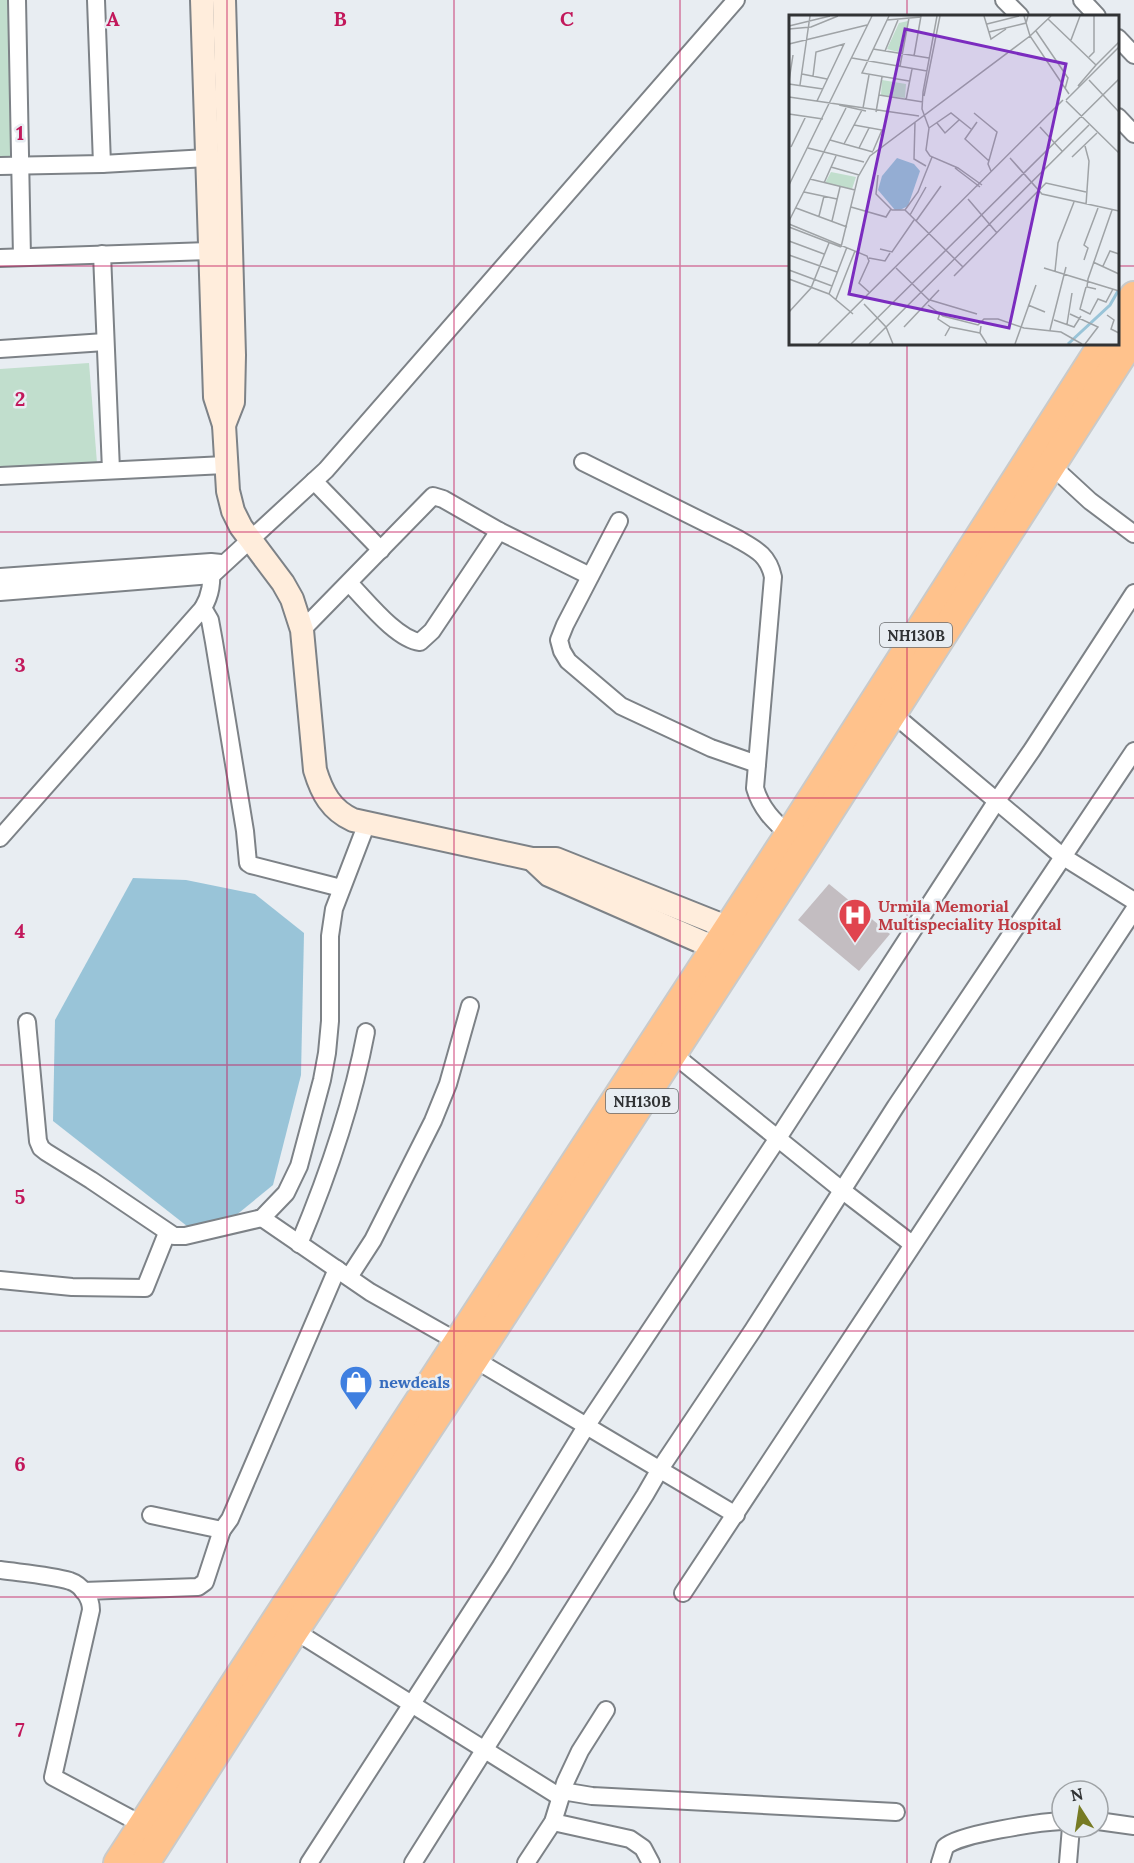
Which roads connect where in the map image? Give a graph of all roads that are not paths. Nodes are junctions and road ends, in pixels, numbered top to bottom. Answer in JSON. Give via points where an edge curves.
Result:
{"nodes":[{"id":1,"x":18,"y":0,"type":"edge"},
{"id":2,"x":96,"y":0,"type":"edge"},
{"id":3,"x":202,"y":0,"type":"edge"},
{"id":4,"x":224,"y":0,"type":"edge"},
{"id":5,"x":736,"y":0,"type":"edge"},
{"id":6,"x":1004,"y":0,"type":"edge"},
{"id":7,"x":1082,"y":0,"type":"edge"},
{"id":8,"x":1019,"y":15,"type":"edge"},
{"id":9,"x":1096,"y":15,"type":"edge"},
{"id":10,"x":1119,"y":39,"type":"edge"},
{"id":11,"x":1134,"y":55,"type":"edge"},
{"id":12,"x":1119,"y":118,"type":"edge"},
{"id":13,"x":1134,"y":135,"type":"edge"},
{"id":14,"x":214,"y":150,"type":"junction"},
{"id":15,"x":102,"y":164,"type":"junction"},
{"id":16,"x":21,"y":165,"type":"junction"},
{"id":17,"x":0,"y":166,"type":"edge"},
{"id":18,"x":209,"y":251,"type":"junction"},
{"id":19,"x":102,"y":254,"type":"junction"},
{"id":20,"x":22,"y":256,"type":"junction"},
{"id":21,"x":0,"y":258,"type":"edge"},
{"id":22,"x":1134,"y":296,"type":"edge"},
{"id":23,"x":1119,"y":319,"type":"edge"},
{"id":24,"x":1134,"y":336,"type":"edge"},
{"id":25,"x":105,"y":342,"type":"junction"},
{"id":26,"x":1102,"y":345,"type":"edge"},
{"id":27,"x":0,"y":349,"type":"edge"},
{"id":28,"x":224,"y":424,"type":"junction"},
{"id":29,"x":583,"y":462,"type":"dead end"},
{"id":30,"x":225,"y":465,"type":"junction"},
{"id":31,"x":1052,"y":466,"type":"junction"},
{"id":32,"x":111,"y":470,"type":"junction"},
{"id":33,"x":0,"y":476,"type":"edge"},
{"id":34,"x":314,"y":481,"type":"junction"},
{"id":35,"x":619,"y":521,"type":"dead end"},
{"id":36,"x":498,"y":531,"type":"junction"},
{"id":37,"x":1134,"y":534,"type":"edge"},
{"id":38,"x":250,"y":541,"type":"junction"},
{"id":39,"x":381,"y":550,"type":"junction"},
{"id":40,"x":216,"y":567,"type":"junction"},
{"id":41,"x":590,"y":576,"type":"junction"},
{"id":42,"x":0,"y":577,"type":"edge"},
{"id":43,"x":349,"y":583,"type":"junction"},
{"id":44,"x":0,"y":592,"type":"edge"},
{"id":45,"x":1134,"y":592,"type":"edge"},
{"id":46,"x":203,"y":608,"type":"junction"},
{"id":47,"x":302,"y":630,"type":"junction"},
{"id":48,"x":892,"y":713,"type":"junction"},
{"id":49,"x":1134,"y":751,"type":"edge"},
{"id":50,"x":757,"y":764,"type":"junction"},
{"id":51,"x":996,"y":802,"type":"junction"},
{"id":52,"x":367,"y":823,"type":"junction"},
{"id":53,"x":789,"y":836,"type":"junction"},
{"id":54,"x":0,"y":838,"type":"edge"},
{"id":55,"x":1062,"y":856,"type":"junction"},
{"id":56,"x":341,"y":888,"type":"junction"},
{"id":57,"x":1134,"y":901,"type":"edge"},
{"id":58,"x":1134,"y":910,"type":"edge"},
{"id":59,"x":731,"y":942,"type":"junction"},
{"id":60,"x":470,"y":1006,"type":"dead end"},
{"id":61,"x":27,"y":1022,"type":"dead end"},
{"id":62,"x":366,"y":1032,"type":"dead end"},
{"id":63,"x":673,"y":1053,"type":"junction"},
{"id":64,"x":778,"y":1138,"type":"junction"},
{"id":65,"x":843,"y":1191,"type":"junction"},
{"id":66,"x":262,"y":1218,"type":"junction"},
{"id":67,"x":167,"y":1233,"type":"junction"},
{"id":68,"x":299,"y":1244,"type":"junction"},
{"id":69,"x":912,"y":1244,"type":"junction"},
{"id":70,"x":343,"y":1273,"type":"junction"},
{"id":71,"x":0,"y":1280,"type":"edge"},
{"id":72,"x":466,"y":1351,"type":"junction"},
{"id":73,"x":587,"y":1425,"type":"junction"},
{"id":74,"x":660,"y":1469,"type":"junction"},
{"id":75,"x":151,"y":1515,"type":"dead end"},
{"id":76,"x":736,"y":1515,"type":"junction"},
{"id":77,"x":222,"y":1530,"type":"junction"},
{"id":78,"x":0,"y":1570,"type":"edge"},
{"id":79,"x":83,"y":1591,"type":"junction"},
{"id":80,"x":683,"y":1593,"type":"dead end"},
{"id":81,"x":285,"y":1625,"type":"junction"},
{"id":82,"x":411,"y":1705,"type":"junction"},
{"id":83,"x":606,"y":1710,"type":"dead end"},
{"id":84,"x":485,"y":1750,"type":"junction"},
{"id":85,"x":561,"y":1794,"type":"junction"},
{"id":86,"x":896,"y":1812,"type":"dead end"},
{"id":87,"x":553,"y":1822,"type":"junction"},
{"id":88,"x":1050,"y":1822,"type":"edge"},
{"id":89,"x":1110,"y":1823,"type":"edge"},
{"id":90,"x":143,"y":1825,"type":"junction"},
{"id":91,"x":1134,"y":1826,"type":"edge"},
{"id":92,"x":1070,"y":1839,"type":"edge"},
{"id":93,"x":650,"y":1862,"type":"edge"},
{"id":94,"x":118,"y":1863,"type":"edge"},
{"id":95,"x":145,"y":1863,"type":"edge"},
{"id":96,"x":309,"y":1863,"type":"edge"},
{"id":97,"x":413,"y":1863,"type":"edge"},
{"id":98,"x":526,"y":1863,"type":"edge"},
{"id":99,"x":940,"y":1863,"type":"edge"},
{"id":100,"x":1068,"y":1863,"type":"edge"}],
"edges":[{"from":1,"to":16,"type":"street"},
{"from":2,"to":15,"type":"street"},
{"from":3,"to":14,"type":"street"},
{"from":4,"to":14,"type":"street"},
{"from":5,"to":34,"type":"street"},
{"from":6,"to":8,"type":"street"},
{"from":7,"to":9,"type":"street"},
{"from":10,"to":11,"type":"street"},
{"from":12,"to":13,"type":"street"},
{"from":14,"to":15,"type":"street"},
{"from":14,"to":18,"type":"street"},
{"from":14,"to":28,"type":"street","via":[[234,355],[233,402]]},
{"from":15,"to":16,"type":"street"},
{"from":16,"to":17,"type":"street"},
{"from":16,"to":20,"type":"street"},
{"from":18,"to":19,"type":"street"},
{"from":18,"to":28,"type":"street","via":[[214,397]]},
{"from":19,"to":20,"type":"street"},
{"from":19,"to":25,"type":"street"},
{"from":20,"to":21,"type":"street"},
{"from":22,"to":23,"type":"highway"},
{"from":24,"to":31,"type":"highway","number":"NH130B"},
{"from":25,"to":27,"type":"street"},
{"from":25,"to":32,"type":"street"},
{"from":26,"to":53,"type":"highway","number":"NH130B"},
{"from":28,"to":30,"type":"street"},
{"from":29,"to":50,"type":"street","via":[[756,549],[769,562],[773,577]]},
{"from":30,"to":32,"type":"street"},
{"from":30,"to":38,"type":"street","via":[[233,511]]},
{"from":31,"to":37,"type":"street"},
{"from":31,"to":48,"type":"highway","number":"NH130B"},
{"from":32,"to":33,"type":"street"},
{"from":34,"to":38,"type":"street"},
{"from":34,"to":39,"type":"street"},
{"from":35,"to":41,"type":"street"},
{"from":36,"to":39,"type":"street","via":[[433,496]]},
{"from":36,"to":41,"type":"street"},
{"from":36,"to":43,"type":"street","via":[[432,631],[420,642],[387,622]]},
{"from":38,"to":40,"type":"street"},
{"from":38,"to":47,"type":"street","via":[[292,599]]},
{"from":39,"to":43,"type":"street"},
{"from":40,"to":42,"type":"street"},
{"from":40,"to":44,"type":"street"},
{"from":40,"to":46,"type":"street","via":[[210,596]]},
{"from":41,"to":50,"type":"street","via":[[559,640],[568,661],[621,706],[711,748]]},
{"from":43,"to":47,"type":"street"},
{"from":45,"to":51,"type":"street"},
{"from":46,"to":54,"type":"street"},
{"from":46,"to":56,"type":"street","via":[[214,642],[248,863]]},
{"from":47,"to":52,"type":"street","via":[[319,785],[341,814]]},
{"from":48,"to":51,"type":"street"},
{"from":48,"to":59,"type":"highway","number":"NH130B"},
{"from":49,"to":55,"type":"street"},
{"from":50,"to":53,"type":"street","via":[[755,788],[759,800]]},
{"from":51,"to":55,"type":"street"},
{"from":51,"to":64,"type":"street"},
{"from":52,"to":56,"type":"street"},
{"from":52,"to":59,"type":"street","via":[[532,859],[556,859]]},
{"from":53,"to":59,"type":"highway","number":"NH130B"},
{"from":55,"to":57,"type":"street"},
{"from":55,"to":65,"type":"street"},
{"from":56,"to":66,"type":"street","via":[[330,936],[330,1021],[322,1080],[298,1166],[286,1193]]},
{"from":58,"to":69,"type":"street"},
{"from":59,"to":63,"type":"highway","number":"NH130B"},
{"from":59,"to":72,"type":"highway","number":"NH130B"},
{"from":60,"to":70,"type":"street","via":[[433,1121],[373,1240]]},
{"from":61,"to":67,"type":"street","via":[[41,1148]]},
{"from":62,"to":68,"type":"street","via":[[347,1113]]},
{"from":63,"to":64,"type":"street"},
{"from":63,"to":72,"type":"highway","number":"NH130B"},
{"from":64,"to":65,"type":"street"},
{"from":64,"to":73,"type":"street"},
{"from":65,"to":69,"type":"street"},
{"from":65,"to":74,"type":"street"},
{"from":66,"to":67,"type":"street","via":[[185,1236]]},
{"from":66,"to":68,"type":"street"},
{"from":67,"to":71,"type":"street","via":[[145,1288],[72,1287]]},
{"from":68,"to":70,"type":"street"},
{"from":69,"to":76,"type":"street"},
{"from":70,"to":72,"type":"street"},
{"from":70,"to":77,"type":"street"},
{"from":72,"to":73,"type":"street"},
{"from":72,"to":81,"type":"highway","number":"NH130B"},
{"from":73,"to":74,"type":"street"},
{"from":73,"to":82,"type":"street"},
{"from":74,"to":76,"type":"street"},
{"from":74,"to":84,"type":"street"},
{"from":75,"to":77,"type":"street"},
{"from":76,"to":80,"type":"street"},
{"from":77,"to":79,"type":"street","via":[[205,1582],[198,1587]]},
{"from":78,"to":79,"type":"street","via":[[71,1582]]},
{"from":79,"to":90,"type":"street","via":[[91,1602],[91,1610],[53,1777]]},
{"from":81,"to":82,"type":"street"},
{"from":81,"to":90,"type":"highway","number":"NH130B"},
{"from":81,"to":95,"type":"highway","number":"NH130B"},
{"from":82,"to":84,"type":"street"},
{"from":82,"to":96,"type":"street"},
{"from":83,"to":85,"type":"street","via":[[580,1751]]},
{"from":84,"to":85,"type":"street"},
{"from":84,"to":97,"type":"street"},
{"from":85,"to":86,"type":"street"},
{"from":85,"to":87,"type":"street"},
{"from":87,"to":93,"type":"street","via":[[630,1839],[643,1848]]},
{"from":87,"to":98,"type":"street"},
{"from":88,"to":99,"type":"street","via":[[958,1838],[945,1847]]},
{"from":89,"to":91,"type":"street"},
{"from":90,"to":94,"type":"highway","number":"NH130B"},
{"from":92,"to":100,"type":"street"}]}
